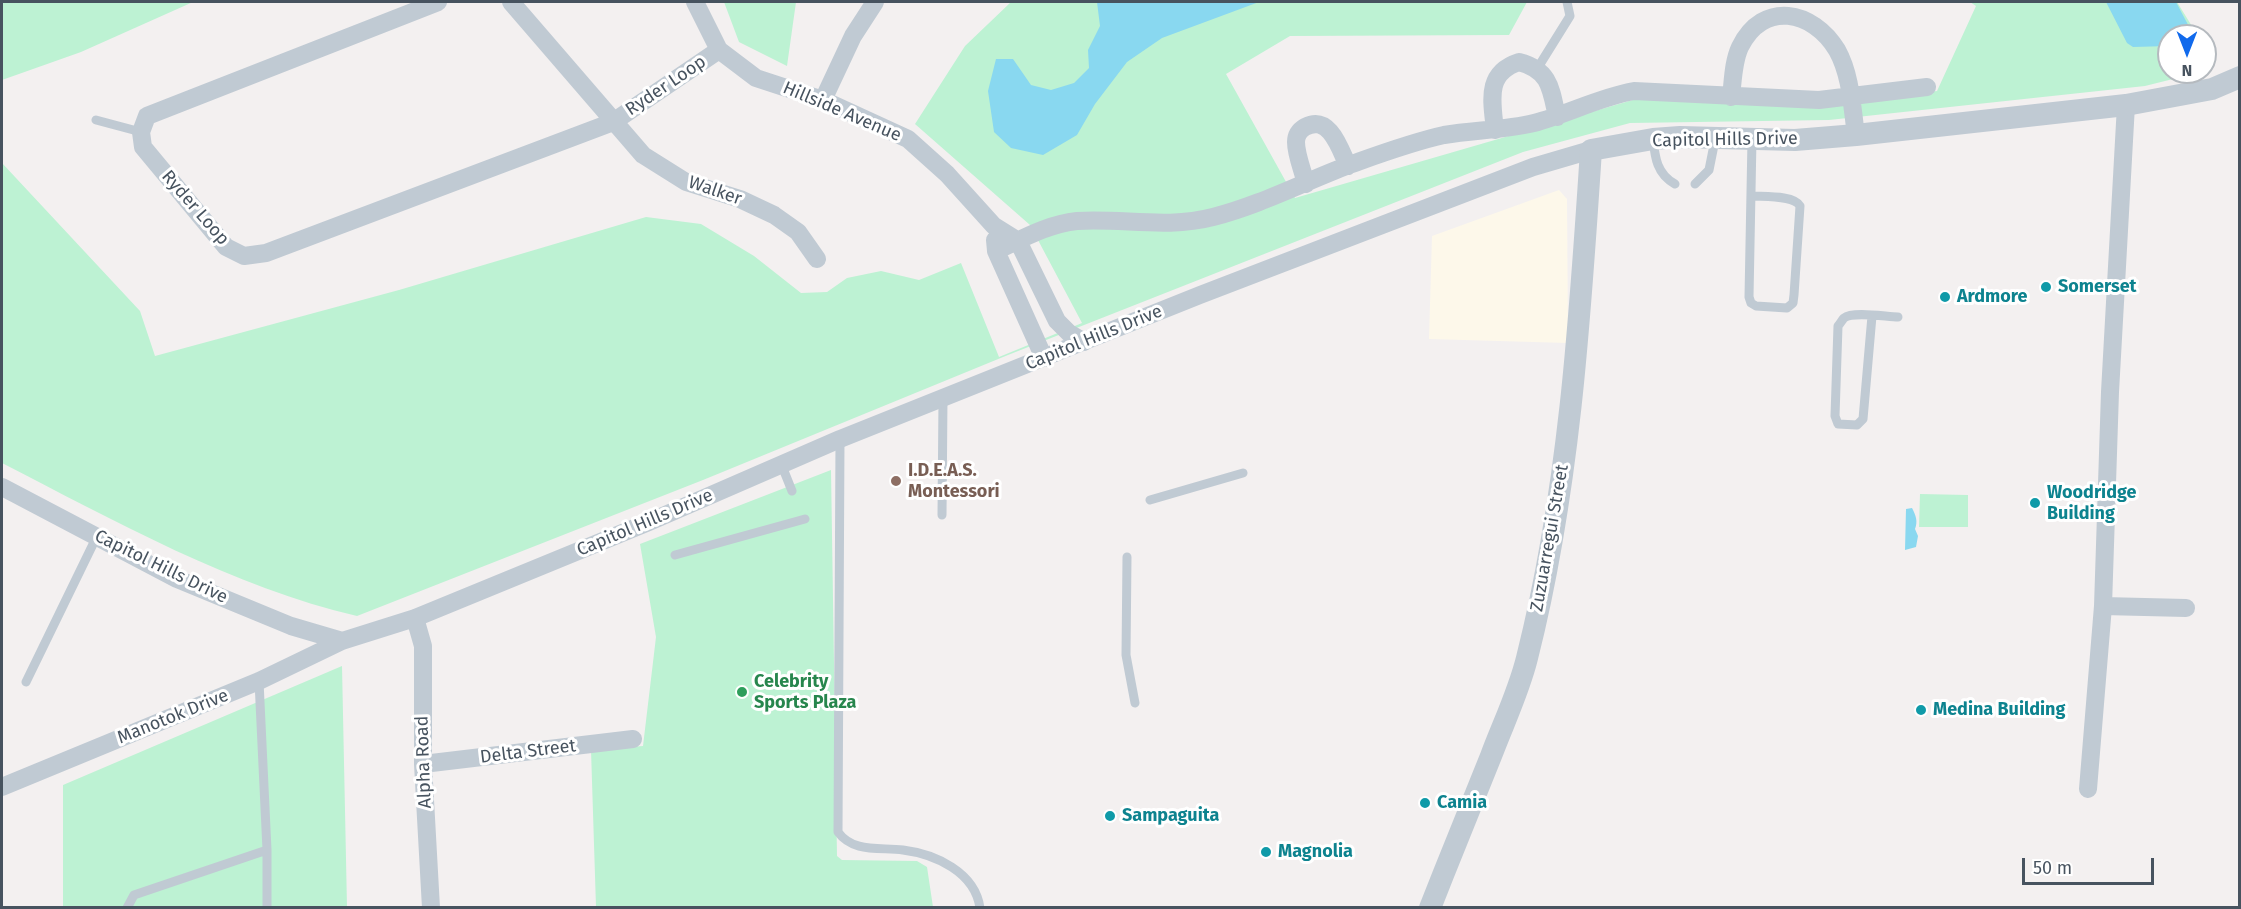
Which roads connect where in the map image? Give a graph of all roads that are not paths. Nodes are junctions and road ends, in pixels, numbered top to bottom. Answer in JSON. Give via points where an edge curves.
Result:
{"nodes":[{"id":1,"x":438,"y":2,"type":"edge"},
{"id":2,"x":511,"y":2,"type":"edge"},
{"id":3,"x":695,"y":2,"type":"edge"},
{"id":4,"x":875,"y":2,"type":"edge"},
{"id":5,"x":1568,"y":2,"type":"edge"},
{"id":6,"x":719,"y":50,"type":"junction"},
{"id":7,"x":1537,"y":69,"type":"junction"},
{"id":8,"x":2240,"y":77,"type":"edge"},
{"id":9,"x":1927,"y":87,"type":"dead end"},
{"id":10,"x":1731,"y":97,"type":"junction"},
{"id":11,"x":1851,"y":97,"type":"junction"},
{"id":12,"x":823,"y":100,"type":"junction"},
{"id":13,"x":2126,"y":105,"type":"junction"},
{"id":14,"x":1557,"y":117,"type":"junction"},
{"id":15,"x":96,"y":120,"type":"dead end"},
{"id":16,"x":613,"y":122,"type":"junction"},
{"id":17,"x":1495,"y":130,"type":"junction"},
{"id":18,"x":141,"y":132,"type":"junction"},
{"id":19,"x":1856,"y":135,"type":"junction"},
{"id":20,"x":1653,"y":139,"type":"junction"},
{"id":21,"x":1752,"y":139,"type":"junction"},
{"id":22,"x":1714,"y":140,"type":"junction"},
{"id":23,"x":1591,"y":150,"type":"junction"},
{"id":24,"x":1348,"y":166,"type":"junction"},
{"id":25,"x":1306,"y":184,"type":"junction"},
{"id":26,"x":1675,"y":184,"type":"dead end"},
{"id":27,"x":1695,"y":184,"type":"dead end"},
{"id":28,"x":1751,"y":196,"type":"junction"},
{"id":29,"x":994,"y":226,"type":"junction"},
{"id":30,"x":1018,"y":241,"type":"junction"},
{"id":31,"x":996,"y":251,"type":"junction"},
{"id":32,"x":817,"y":259,"type":"dead end"},
{"id":33,"x":1872,"y":316,"type":"junction"},
{"id":34,"x":1898,"y":317,"type":"dead end"},
{"id":35,"x":1084,"y":342,"type":"junction"},
{"id":36,"x":1044,"y":358,"type":"junction"},
{"id":37,"x":943,"y":398,"type":"junction"},
{"id":38,"x":840,"y":439,"type":"junction"},
{"id":39,"x":782,"y":466,"type":"junction"},
{"id":40,"x":1244,"y":473,"type":"dead end"},
{"id":41,"x":2,"y":487,"type":"edge"},
{"id":42,"x":792,"y":491,"type":"dead end"},
{"id":43,"x":1150,"y":500,"type":"dead end"},
{"id":44,"x":942,"y":515,"type":"dead end"},
{"id":45,"x":805,"y":519,"type":"dead end"},
{"id":46,"x":97,"y":536,"type":"junction"},
{"id":47,"x":675,"y":555,"type":"dead end"},
{"id":48,"x":1127,"y":557,"type":"dead end"},
{"id":49,"x":2103,"y":606,"type":"junction"},
{"id":50,"x":2187,"y":608,"type":"dead end"},
{"id":51,"x":415,"y":618,"type":"junction"},
{"id":52,"x":342,"y":641,"type":"junction"},
{"id":53,"x":260,"y":681,"type":"junction"},
{"id":54,"x":26,"y":682,"type":"dead end"},
{"id":55,"x":1136,"y":703,"type":"dead end"},
{"id":56,"x":633,"y":740,"type":"dead end"},
{"id":57,"x":423,"y":764,"type":"junction"},
{"id":58,"x":2,"y":787,"type":"edge"},
{"id":59,"x":2088,"y":789,"type":"dead end"},
{"id":60,"x":267,"y":850,"type":"junction"},
{"id":61,"x":127,"y":908,"type":"edge"},
{"id":62,"x":267,"y":908,"type":"edge"},
{"id":63,"x":431,"y":908,"type":"edge"},
{"id":64,"x":980,"y":908,"type":"edge"},
{"id":65,"x":1430,"y":908,"type":"edge"}],
"edges":[{"from":1,"to":18,"type":"street","via":[[147,116]]},
{"from":2,"to":16,"type":"street","name":"Ryder Loop"},
{"from":3,"to":6,"type":"street","name":"Hillside Avenue"},
{"from":4,"to":12,"type":"street","via":[[853,36]]},
{"from":5,"to":7,"type":"lane","via":[[1570,16]]},
{"from":6,"to":12,"type":"street","name":"Hillside Avenue","via":[[756,78]]},
{"from":6,"to":16,"type":"street","name":"Ryder Loop"},
{"from":7,"to":14,"type":"street","via":[[1552,93]]},
{"from":7,"to":17,"type":"street","via":[[1519,62],[1509,65],[1495,78]]},
{"from":8,"to":13,"type":"street","name":"Capitol Hills Drive","via":[[2212,89]]},
{"from":9,"to":11,"type":"street"},
{"from":10,"to":11,"type":"street"},
{"from":10,"to":11,"type":"street","via":[[1740,46],[1759,24],[1781,14],[1796,16],[1825,34],[1840,58]]},
{"from":10,"to":14,"type":"street","via":[[1634,91]]},
{"from":11,"to":19,"type":"street"},
{"from":12,"to":29,"type":"street","name":"Hillside Avenue","via":[[908,139]]},
{"from":13,"to":19,"type":"street","name":"Capitol Hills Drive"},
{"from":13,"to":49,"type":"street"},
{"from":14,"to":17,"type":"street"},
{"from":15,"to":18,"type":"lane"},
{"from":16,"to":18,"type":"street","name":"Ryder Loop","via":[[266,253],[244,256],[226,247],[143,147]]},
{"from":16,"to":32,"type":"street","name":"Walker","via":[[643,155],[686,182],[740,199],[774,215],[798,232]]},
{"from":17,"to":24,"type":"street","via":[[1442,136]]},
{"from":19,"to":21,"type":"street","name":"Capitol Hills Drive"},
{"from":20,"to":22,"type":"street","name":"Capitol Hills Drive"},
{"from":20,"to":23,"type":"street","name":"Capitol Hills Drive"},
{"from":20,"to":26,"type":"lane","via":[[1656,163]]},
{"from":21,"to":22,"type":"street","name":"Capitol Hills Drive"},
{"from":21,"to":28,"type":"lane"},
{"from":22,"to":27,"type":"lane","via":[[1709,170]]},
{"from":23,"to":35,"type":"street","name":"Capitol Hills Drive","via":[[1525,170]]},
{"from":23,"to":65,"type":"street","name":"Zuzuarregui Street","via":[[1569,410],[1544,584],[1527,661]]},
{"from":24,"to":25,"type":"street"},
{"from":24,"to":25,"type":"street","via":[[1332,131],[1322,124],[1303,127],[1296,143]]},
{"from":25,"to":30,"type":"street","via":[[1212,217],[1142,224],[1076,221]]},
{"from":28,"to":28,"type":"lane","via":[[1751,303],[1787,308],[1794,296],[1800,206],[1791,198]]},
{"from":29,"to":30,"type":"street","name":"Hillside Avenue"},
{"from":29,"to":31,"type":"street"},
{"from":30,"to":31,"type":"street"},
{"from":30,"to":35,"type":"street","via":[[1057,321]]},
{"from":31,"to":36,"type":"street"},
{"from":33,"to":33,"type":"lane","via":[[1852,315],[1838,326],[1838,424],[1857,425],[1863,419]]},
{"from":33,"to":34,"type":"lane"},
{"from":35,"to":36,"type":"street","name":"Capitol Hills Drive"},
{"from":36,"to":37,"type":"street","name":"Capitol Hills Drive"},
{"from":37,"to":38,"type":"street","name":"Capitol Hills Drive"},
{"from":37,"to":44,"type":"lane"},
{"from":38,"to":39,"type":"street","name":"Capitol Hills Drive"},
{"from":38,"to":64,"type":"lane","via":[[838,832],[844,841],[856,846],[905,850],[956,869],[969,879]]},
{"from":39,"to":42,"type":"lane"},
{"from":39,"to":51,"type":"street","name":"Capitol Hills Drive"},
{"from":40,"to":43,"type":"lane"},
{"from":41,"to":46,"type":"street","name":"Capitol Hills Drive"},
{"from":45,"to":47,"type":"lane"},
{"from":46,"to":52,"type":"street","name":"Capitol Hills Drive","via":[[177,579],[291,626]]},
{"from":46,"to":54,"type":"lane"},
{"from":48,"to":55,"type":"lane","via":[[1125,655]]},
{"from":49,"to":50,"type":"street"},
{"from":49,"to":59,"type":"street"},
{"from":51,"to":52,"type":"street","name":"Capitol Hills Drive"},
{"from":51,"to":57,"type":"street","name":"Alpha Road","via":[[423,646]]},
{"from":52,"to":53,"type":"street","name":"Manotok Drive"},
{"from":53,"to":58,"type":"street","name":"Manotok Drive"},
{"from":53,"to":60,"type":"lane"},
{"from":56,"to":57,"type":"street","name":"Delta Street"},
{"from":57,"to":63,"type":"street","name":"Alpha Road"},
{"from":60,"to":61,"type":"lane","via":[[134,895]]},
{"from":60,"to":62,"type":"lane"}]}
